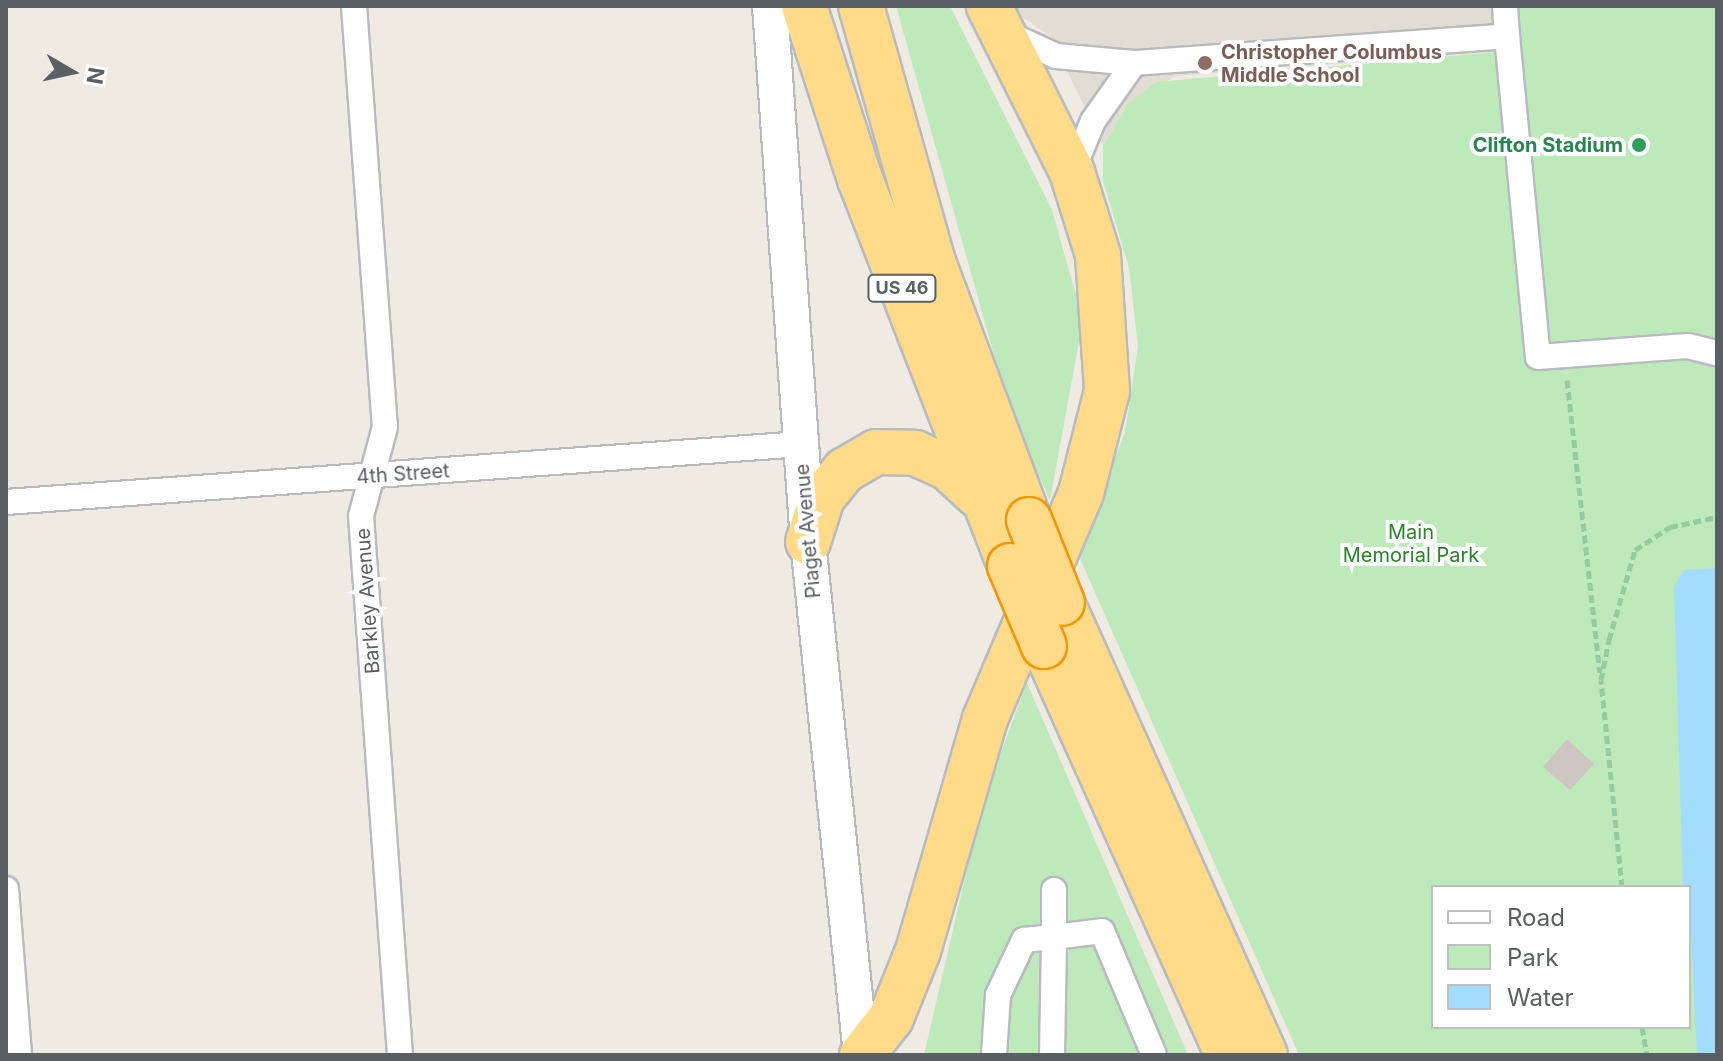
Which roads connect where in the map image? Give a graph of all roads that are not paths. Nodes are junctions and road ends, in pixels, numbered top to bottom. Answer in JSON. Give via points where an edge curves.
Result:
{"nodes":[{"id":1,"x":354,"y":6,"type":"edge"},
{"id":2,"x":770,"y":6,"type":"edge"},
{"id":3,"x":804,"y":6,"type":"edge"},
{"id":4,"x":861,"y":6,"type":"edge"},
{"id":5,"x":1505,"y":6,"type":"edge"},
{"id":6,"x":995,"y":18,"type":"edge"},
{"id":7,"x":1507,"y":36,"type":"junction"},
{"id":8,"x":1134,"y":63,"type":"junction"},
{"id":9,"x":1072,"y":172,"type":"junction"},
{"id":10,"x":1717,"y":353,"type":"edge"},
{"id":11,"x":801,"y":444,"type":"junction"},
{"id":12,"x":372,"y":476,"type":"junction"},
{"id":13,"x":983,"y":500,"type":"junction"},
{"id":14,"x":6,"y":502,"type":"edge"},
{"id":15,"x":808,"y":542,"type":"junction"},
{"id":16,"x":6,"y":889,"type":"edge"},
{"id":17,"x":1054,"y":890,"type":"dead end"},
{"id":18,"x":1054,"y":937,"type":"junction"},
{"id":19,"x":19,"y":1055,"type":"edge"},
{"id":20,"x":400,"y":1055,"type":"edge"},
{"id":21,"x":862,"y":1055,"type":"edge"},
{"id":22,"x":994,"y":1055,"type":"edge"},
{"id":23,"x":1052,"y":1055,"type":"edge"},
{"id":24,"x":1154,"y":1055,"type":"edge"},
{"id":25,"x":1228,"y":1055,"type":"edge"},
{"id":26,"x":1265,"y":1055,"type":"edge"}],
"edges":[{"from":1,"to":12,"type":"street","name":"Barkley Avenue","via":[[385,427]]},
{"from":2,"to":11,"type":"street","name":"Piaget Avenue"},
{"from":3,"to":13,"type":"highway","number":"US 46","via":[[860,179]]},
{"from":4,"to":26,"type":"highway","number":"US 46","bridge":true,"via":[[933,262],[1029,520]]},
{"from":5,"to":7,"type":"street"},
{"from":6,"to":8,"type":"street","via":[[1056,56]]},
{"from":6,"to":9,"type":"highway"},
{"from":7,"to":8,"type":"street"},
{"from":7,"to":10,"type":"street","via":[[1538,357],[1688,346]]},
{"from":8,"to":9,"type":"street","via":[[1093,121]]},
{"from":9,"to":21,"type":"highway","via":[[1106,312],[1107,391],[1096,447],[985,719],[891,1018]]},
{"from":11,"to":12,"type":"street","name":"4th Street"},
{"from":11,"to":15,"type":"street","name":"Piaget Avenue"},
{"from":12,"to":14,"type":"street","name":"4th Street"},
{"from":12,"to":20,"type":"street","name":"Barkley Avenue","via":[[361,516]]},
{"from":13,"to":15,"type":"highway","via":[[948,468],[915,453],[876,452],[845,470],[822,498]]},
{"from":13,"to":25,"type":"highway","number":"US 46","bridge":true},
{"from":15,"to":21,"type":"street","name":"Piaget Avenue"},
{"from":16,"to":19,"type":"street"},
{"from":17,"to":18,"type":"street"},
{"from":18,"to":22,"type":"street","via":[[1024,940],[998,995]]},
{"from":18,"to":23,"type":"street"},
{"from":18,"to":24,"type":"street","via":[[1102,931]]}]}
